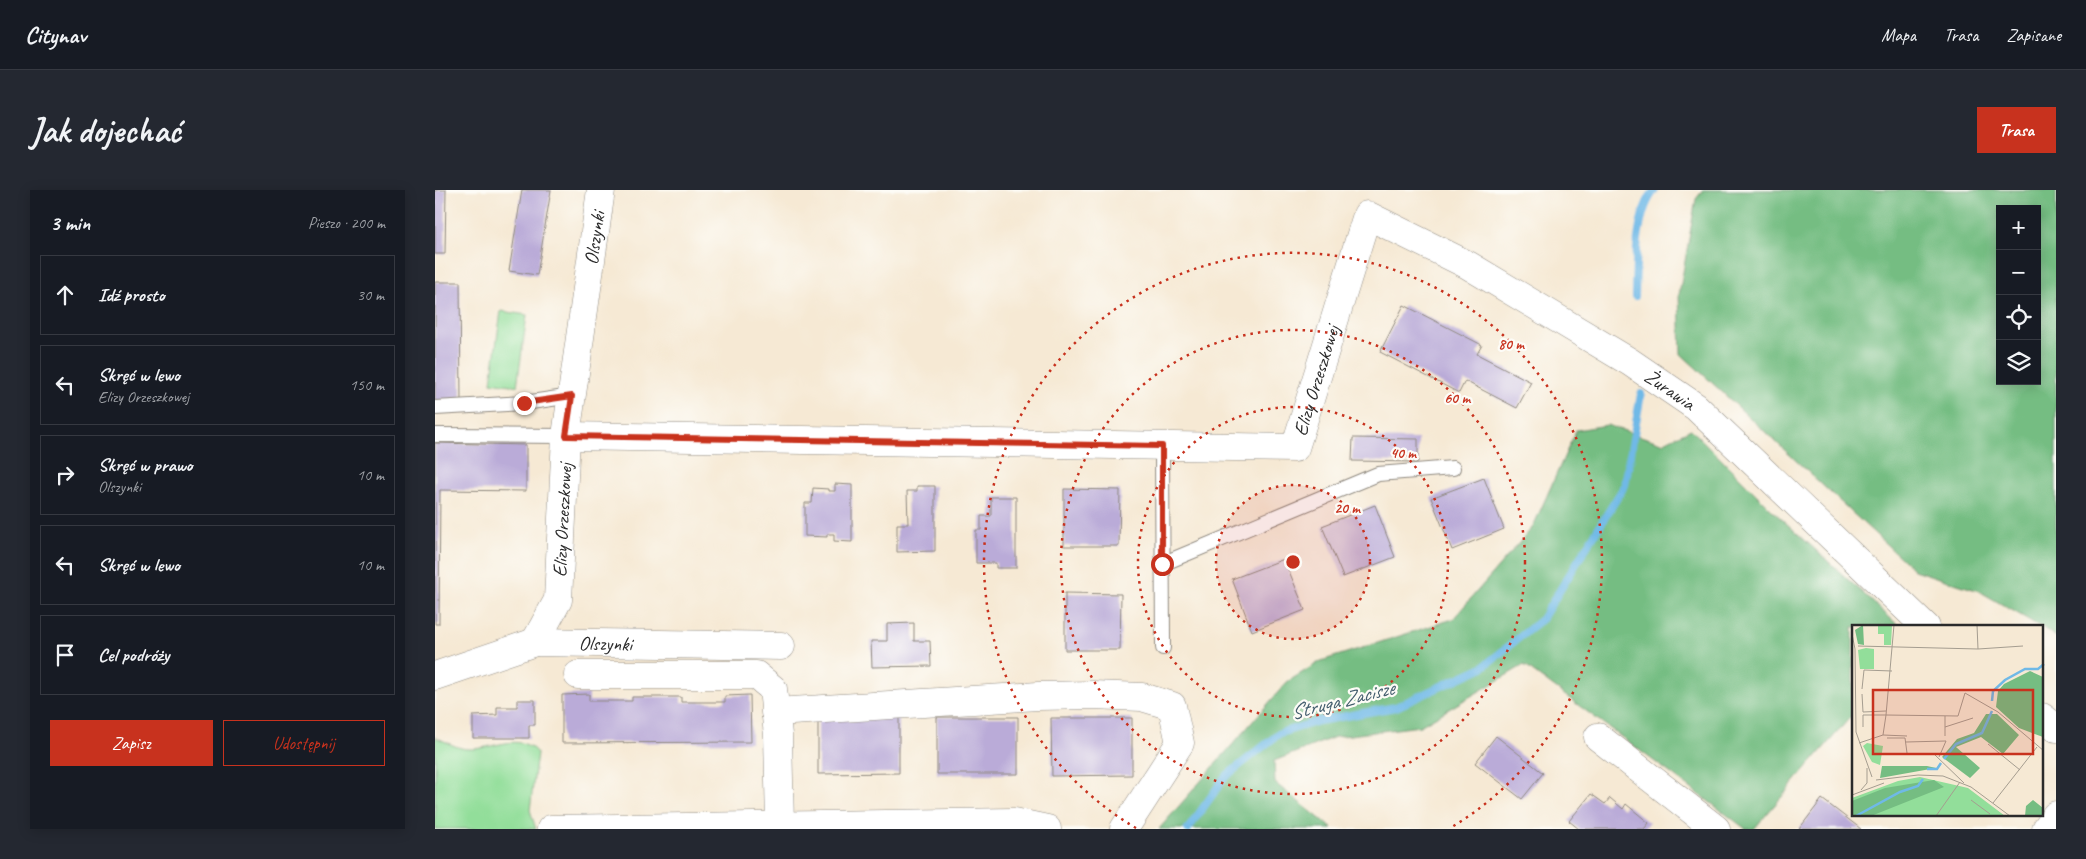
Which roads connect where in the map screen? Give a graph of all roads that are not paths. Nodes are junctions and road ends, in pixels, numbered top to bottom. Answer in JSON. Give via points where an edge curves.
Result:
{"nodes":[{"id":1,"x":601,"y":190,"type":"edge"},
{"id":2,"x":1367,"y":215,"type":"joint"},
{"id":3,"x":572,"y":396,"type":"junction"},
{"id":4,"x":435,"y":408,"type":"edge"},
{"id":5,"x":435,"y":435,"type":"edge"},
{"id":6,"x":566,"y":436,"type":"junction"},
{"id":7,"x":1162,"y":446,"type":"junction"},
{"id":8,"x":1453,"y":468,"type":"dead end"},
{"id":9,"x":1162,"y":564,"type":"junction"},
{"id":10,"x":1925,"y":625,"type":"edge"},
{"id":11,"x":535,"y":642,"type":"junction"},
{"id":12,"x":781,"y":646,"type":"dead end"},
{"id":13,"x":1163,"y":648,"type":"dead end"},
{"id":14,"x":435,"y":676,"type":"edge"},
{"id":15,"x":577,"y":676,"type":"dead end"},
{"id":16,"x":775,"y":712,"type":"junction"},
{"id":17,"x":2043,"y":718,"type":"edge"},
{"id":18,"x":2056,"y":728,"type":"edge"},
{"id":19,"x":1598,"y":737,"type":"dead end"},
{"id":20,"x":2056,"y":816,"type":"edge"},
{"id":21,"x":780,"y":825,"type":"junction"},
{"id":22,"x":551,"y":829,"type":"edge"},
{"id":23,"x":1047,"y":829,"type":"edge"},
{"id":24,"x":1124,"y":829,"type":"edge"},
{"id":25,"x":1716,"y":829,"type":"edge"},
{"id":26,"x":2046,"y":829,"type":"edge"}],
"edges":[{"from":1,"to":3,"type":"street","name":"Olszynki"},
{"from":2,"to":7,"type":"street","name":"Elizy Orzeszkowej","via":[[1295,448]]},
{"from":2,"to":10,"type":"street","name":"Żurawia","via":[[1468,265],[1630,362],[1696,407]]},
{"from":3,"to":4,"type":"lane","via":[[524,403]]},
{"from":3,"to":6,"type":"street","name":"Olszynki"},
{"from":5,"to":6,"type":"lane"},
{"from":6,"to":7,"type":"street","name":"Elizy Orzeszkowej"},
{"from":6,"to":11,"type":"street","name":"Elizy Orzeszkowej","via":[[558,600]]},
{"from":7,"to":9,"type":"lane"},
{"from":8,"to":9,"type":"lane","via":[[1378,474]]},
{"from":9,"to":13,"type":"lane"},
{"from":11,"to":12,"type":"street","name":"Olszynki"},
{"from":11,"to":14,"type":"street","name":"Olszynki"},
{"from":15,"to":16,"type":"street","via":[[756,675],[773,689]]},
{"from":16,"to":21,"type":"street"},
{"from":16,"to":24,"type":"street","via":[[1093,695],[1142,696],[1172,706],[1180,743]]},
{"from":17,"to":18,"type":"street"},
{"from":19,"to":25,"type":"street"},
{"from":20,"to":26,"type":"street"},
{"from":21,"to":22,"type":"street"},
{"from":21,"to":23,"type":"street","via":[[1014,822]]}]}
